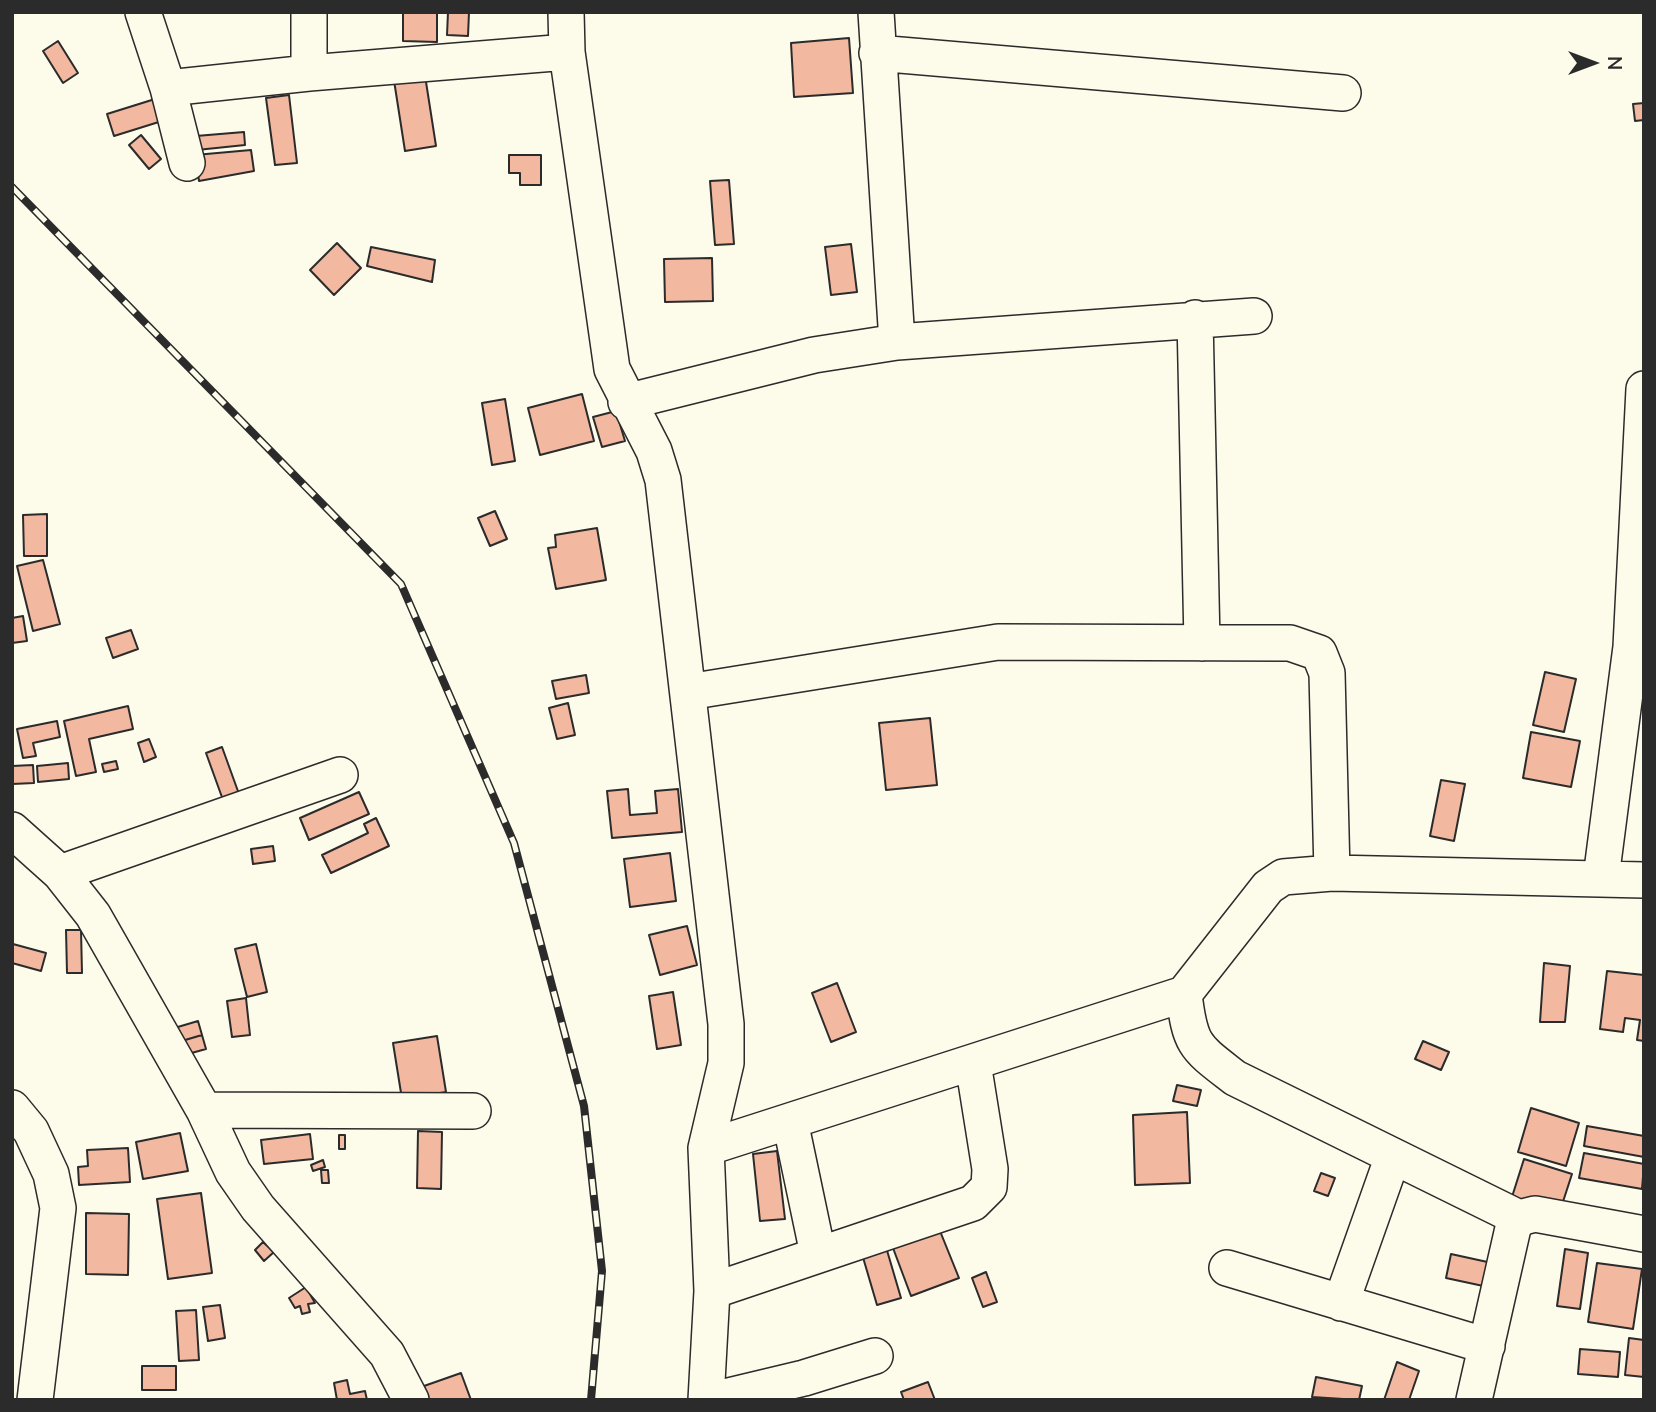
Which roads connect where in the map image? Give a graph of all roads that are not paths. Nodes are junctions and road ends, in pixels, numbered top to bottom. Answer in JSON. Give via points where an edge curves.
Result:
{"nodes":[{"id":1,"x":143,"y":12,"type":"edge"},
{"id":2,"x":309,"y":12,"type":"edge"},
{"id":3,"x":566,"y":12,"type":"edge"},
{"id":4,"x":877,"y":12,"type":"edge"},
{"id":5,"x":567,"y":52,"type":"junction"},
{"id":6,"x":877,"y":54,"type":"junction"},
{"id":7,"x":309,"y":72,"type":"junction"},
{"id":8,"x":168,"y":88,"type":"junction"},
{"id":9,"x":1343,"y":93,"type":"dead end"},
{"id":10,"x":187,"y":163,"type":"dead end"},
{"id":11,"x":1254,"y":316,"type":"dead end"},
{"id":12,"x":1195,"y":318,"type":"junction"},
{"id":13,"x":897,"y":342,"type":"junction"},
{"id":14,"x":1644,"y":389,"type":"edge"},
{"id":15,"x":626,"y":402,"type":"junction"},
{"id":16,"x":1202,"y":643,"type":"junction"},
{"id":17,"x":688,"y":692,"type":"junction"},
{"id":18,"x":340,"y":775,"type":"dead end"},
{"id":19,"x":12,"y":830,"type":"edge"},
{"id":20,"x":60,"y":873,"type":"junction"},
{"id":21,"x":1332,"y":873,"type":"junction"},
{"id":22,"x":1601,"y":878,"type":"junction"},
{"id":23,"x":1644,"y":880,"type":"edge"},
{"id":24,"x":1184,"y":994,"type":"junction"},
{"id":25,"x":973,"y":1063,"type":"junction"},
{"id":26,"x":12,"y":1108,"type":"edge"},
{"id":27,"x":204,"y":1110,"type":"junction"},
{"id":28,"x":473,"y":1111,"type":"dead end"},
{"id":29,"x":790,"y":1121,"type":"junction"},
{"id":30,"x":706,"y":1148,"type":"junction"},
{"id":31,"x":1393,"y":1156,"type":"junction"},
{"id":32,"x":1519,"y":1218,"type":"junction"},
{"id":33,"x":1644,"y":1234,"type":"edge"},
{"id":34,"x":818,"y":1254,"type":"junction"},
{"id":35,"x":1227,"y":1268,"type":"dead end"},
{"id":36,"x":712,"y":1292,"type":"junction"},
{"id":37,"x":1341,"y":1303,"type":"junction"},
{"id":38,"x":1487,"y":1346,"type":"junction"},
{"id":39,"x":875,"y":1356,"type":"dead end"},
{"id":40,"x":35,"y":1400,"type":"edge"},
{"id":41,"x":411,"y":1400,"type":"edge"},
{"id":42,"x":706,"y":1400,"type":"edge"},
{"id":43,"x":712,"y":1400,"type":"edge"},
{"id":44,"x":1474,"y":1400,"type":"edge"}],
"edges":[{"from":1,"to":8,"type":"street"},
{"from":2,"to":7,"type":"street"},
{"from":3,"to":5,"type":"street"},
{"from":4,"to":6,"type":"street"},
{"from":5,"to":7,"type":"street"},
{"from":5,"to":15,"type":"street","via":[[611,369]]},
{"from":6,"to":9,"type":"street"},
{"from":6,"to":13,"type":"street"},
{"from":7,"to":8,"type":"street"},
{"from":8,"to":10,"type":"street"},
{"from":11,"to":12,"type":"street"},
{"from":12,"to":13,"type":"street"},
{"from":12,"to":16,"type":"street"},
{"from":13,"to":15,"type":"street","via":[[814,355]]},
{"from":14,"to":22,"type":"street","via":[[1631,647]]},
{"from":15,"to":17,"type":"street","via":[[654,451],[663,480]]},
{"from":16,"to":17,"type":"street","via":[[998,642]]},
{"from":16,"to":21,"type":"street","via":[[1290,643],[1319,653],[1327,673]]},
{"from":17,"to":30,"type":"street","via":[[726,1024],[726,1063]]},
{"from":18,"to":20,"type":"street"},
{"from":19,"to":20,"type":"street"},
{"from":20,"to":27,"type":"street","via":[[93,915]]},
{"from":21,"to":22,"type":"street"},
{"from":21,"to":24,"type":"street","via":[[1283,877],[1268,887]]},
{"from":22,"to":23,"type":"street"},
{"from":24,"to":25,"type":"street"},
{"from":24,"to":31,"type":"street","via":[[1188,1029],[1197,1049],[1236,1078]]},
{"from":25,"to":29,"type":"street"},
{"from":25,"to":34,"type":"street","via":[[989,1187],[973,1203]]},
{"from":26,"to":40,"type":"street","via":[[31,1131],[46,1163],[58,1208]]},
{"from":27,"to":28,"type":"street"},
{"from":27,"to":41,"type":"street","via":[[233,1172],[258,1208],[373,1336]]},
{"from":29,"to":30,"type":"street"},
{"from":29,"to":34,"type":"street"},
{"from":30,"to":36,"type":"street"},
{"from":31,"to":32,"type":"street"},
{"from":31,"to":37,"type":"street"},
{"from":32,"to":33,"type":"street","via":[[1535,1214]]},
{"from":32,"to":38,"type":"street"},
{"from":34,"to":36,"type":"street"},
{"from":35,"to":37,"type":"street"},
{"from":36,"to":42,"type":"street"},
{"from":37,"to":38,"type":"street"},
{"from":38,"to":44,"type":"street"},
{"from":39,"to":43,"type":"street"}]}
